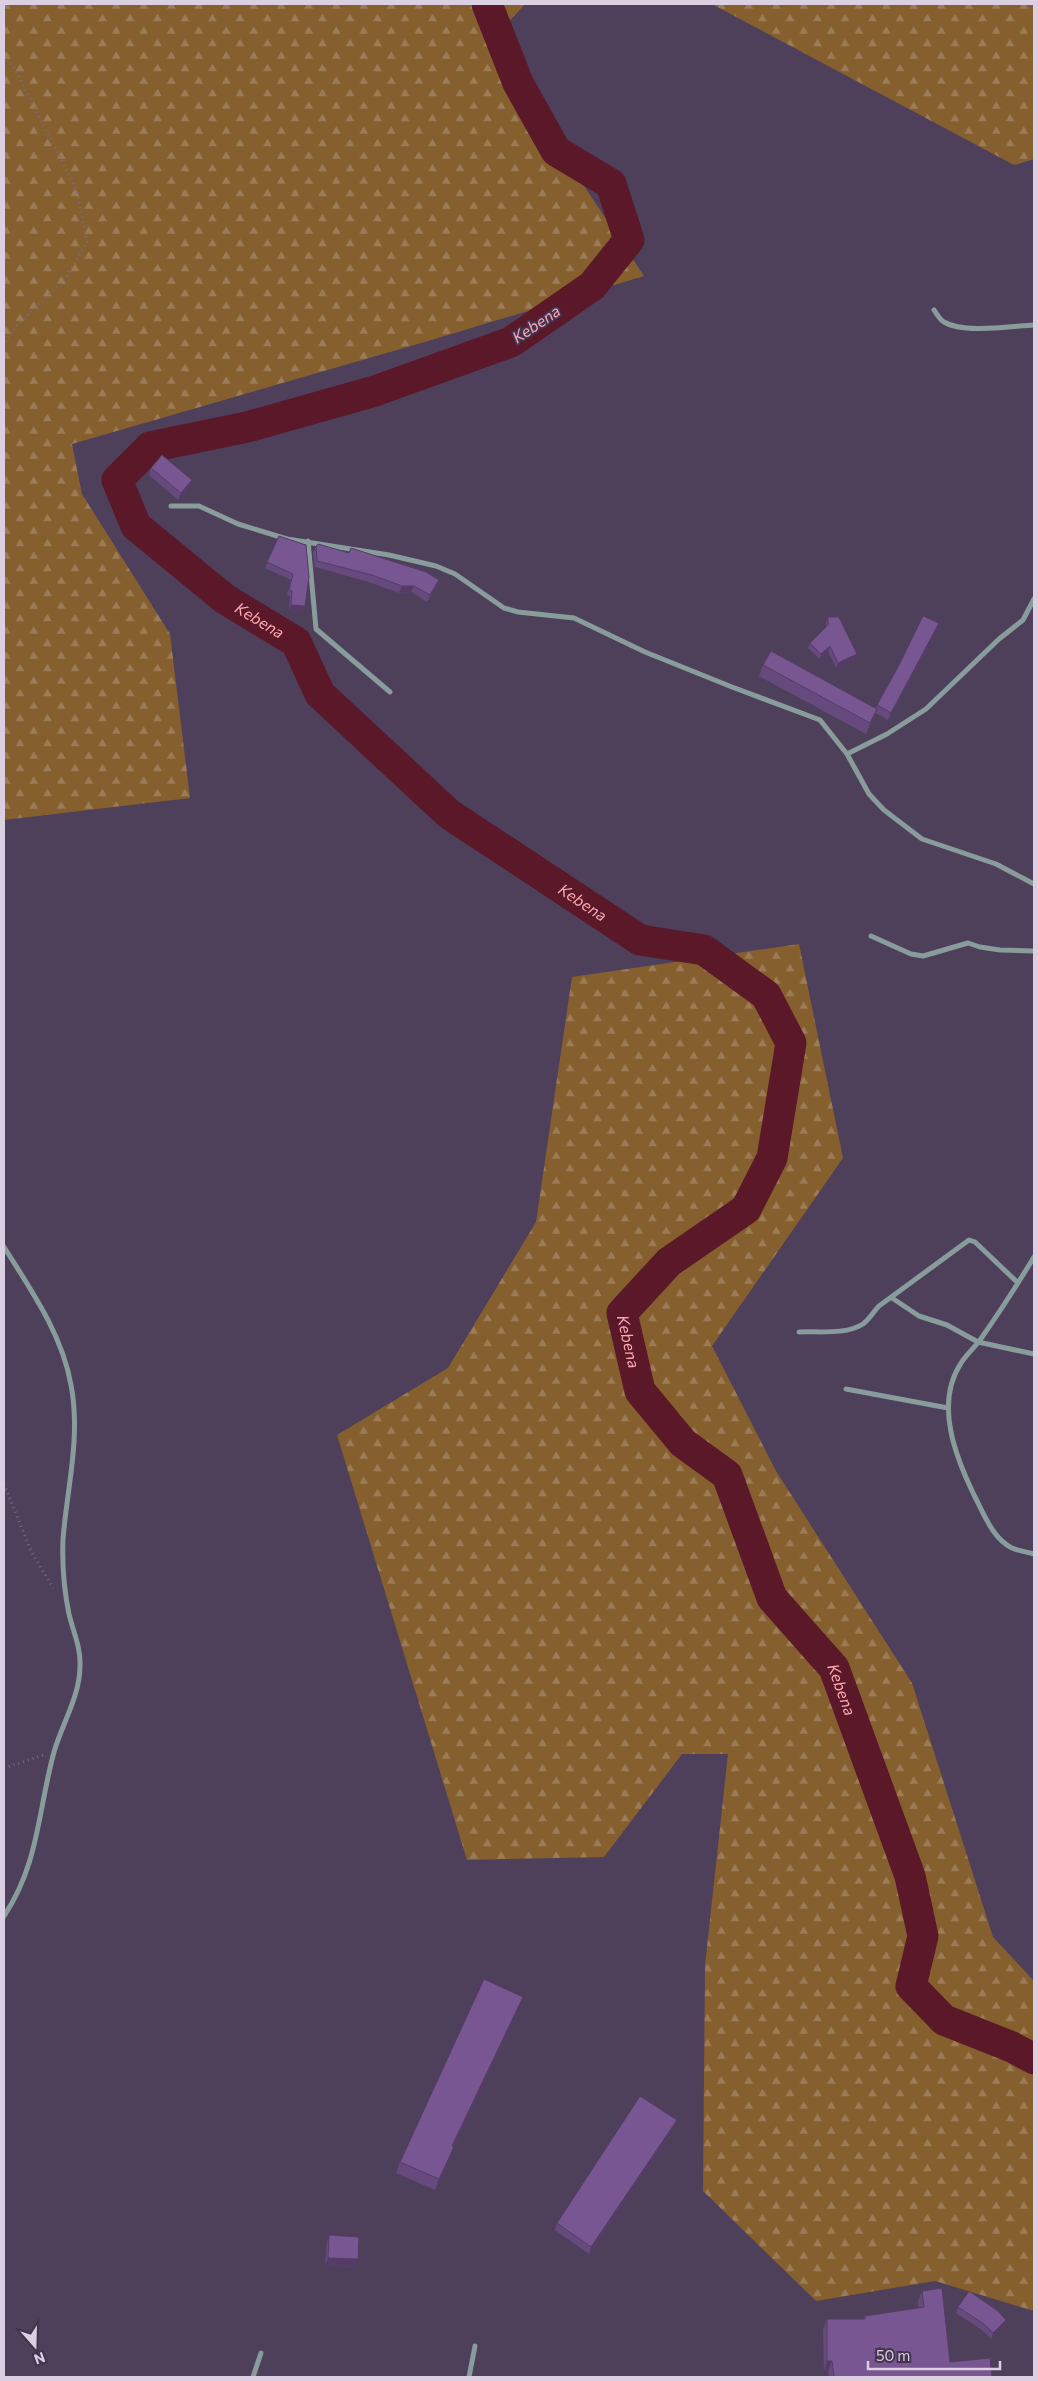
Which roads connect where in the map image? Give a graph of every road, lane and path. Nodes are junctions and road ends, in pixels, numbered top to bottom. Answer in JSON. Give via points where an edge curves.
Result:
{"nodes":[{"id":1,"x":4,"y":56,"type":"edge"},
{"id":2,"x":934,"y":310,"type":"dead end"},
{"id":3,"x":1034,"y":325,"type":"edge"},
{"id":4,"x":4,"y":344,"type":"edge"},
{"id":5,"x":170,"y":506,"type":"dead end"},
{"id":6,"x":308,"y":542,"type":"junction"},
{"id":7,"x":1034,"y":599,"type":"edge"},
{"id":8,"x":390,"y":692,"type":"dead end"},
{"id":9,"x":847,"y":754,"type":"junction"},
{"id":10,"x":1034,"y":884,"type":"edge"},
{"id":11,"x":871,"y":936,"type":"dead end"},
{"id":12,"x":1034,"y":951,"type":"edge"},
{"id":13,"x":4,"y":1247,"type":"edge"},
{"id":14,"x":1034,"y":1257,"type":"edge"},
{"id":15,"x":1018,"y":1283,"type":"junction"},
{"id":16,"x":892,"y":1298,"type":"junction"},
{"id":17,"x":799,"y":1332,"type":"dead end"},
{"id":18,"x":978,"y":1342,"type":"junction"},
{"id":19,"x":1034,"y":1354,"type":"edge"},
{"id":20,"x":846,"y":1389,"type":"dead end"},
{"id":21,"x":948,"y":1408,"type":"junction"},
{"id":22,"x":4,"y":1484,"type":"edge"},
{"id":23,"x":1034,"y":1554,"type":"edge"},
{"id":24,"x":55,"y":1590,"type":"dead end"},
{"id":25,"x":54,"y":1751,"type":"junction"},
{"id":26,"x":4,"y":1768,"type":"edge"},
{"id":27,"x":4,"y":1916,"type":"edge"},
{"id":28,"x":475,"y":2346,"type":"dead end"},
{"id":29,"x":261,"y":2353,"type":"dead end"},
{"id":30,"x":253,"y":2377,"type":"edge"},
{"id":31,"x":469,"y":2377,"type":"edge"}],
"edges":[{"from":1,"to":4,"type":"path","via":[[14,67],[77,192],[88,242],[65,279],[18,324]]},
{"from":2,"to":3,"type":"street","via":[[943,322],[954,326]]},
{"from":5,"to":6,"type":"street","via":[[199,506],[256,530]]},
{"from":6,"to":8,"type":"street","via":[[316,629]]},
{"from":6,"to":9,"type":"street","via":[[436,566],[455,574],[504,608],[574,618],[654,656],[820,720]]},
{"from":7,"to":9,"type":"street","via":[[1023,620],[926,709]]},
{"from":9,"to":10,"type":"street","via":[[869,794],[922,839],[996,864]]},
{"from":11,"to":12,"type":"street","via":[[923,956],[968,942],[1000,950]]},
{"from":13,"to":25,"type":"street","via":[[39,1302],[61,1351],[71,1385],[75,1434],[63,1566],[80,1666],[74,1695]]},
{"from":14,"to":15,"type":"street"},
{"from":15,"to":16,"type":"street","via":[[969,1240]]},
{"from":15,"to":18,"type":"street"},
{"from":16,"to":17,"type":"street","via":[[858,1326]]},
{"from":16,"to":18,"type":"street","via":[[918,1316],[947,1325]]},
{"from":18,"to":19,"type":"street"},
{"from":18,"to":21,"type":"street","via":[[960,1364]]},
{"from":20,"to":21,"type":"street"},
{"from":21,"to":23,"type":"street","via":[[954,1446],[965,1477],[989,1523],[1005,1544]]},
{"from":22,"to":24,"type":"path","via":[[31,1552]]},
{"from":25,"to":26,"type":"path"},
{"from":25,"to":27,"type":"street","via":[[26,1878]]},
{"from":28,"to":31,"type":"street"},
{"from":29,"to":30,"type":"street"}]}
